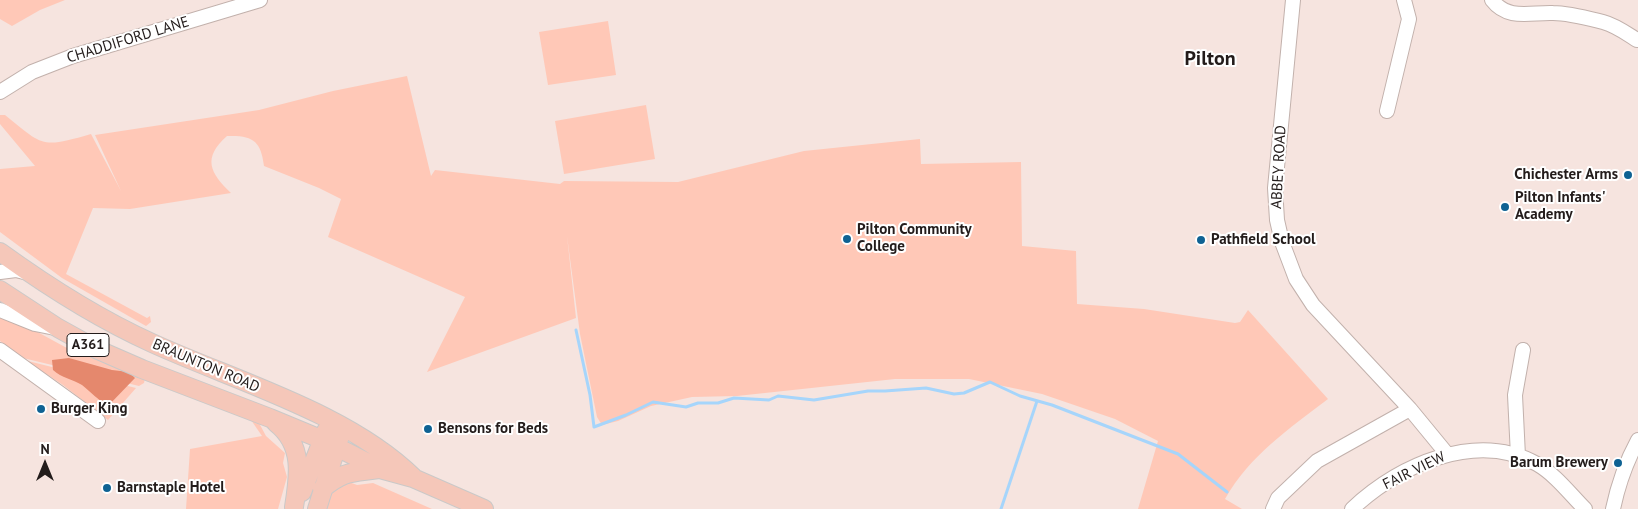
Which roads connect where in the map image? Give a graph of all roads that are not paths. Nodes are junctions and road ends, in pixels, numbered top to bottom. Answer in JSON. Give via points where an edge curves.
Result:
{"nodes":[{"id":1,"x":260,"y":0,"type":"edge"},
{"id":2,"x":1293,"y":0,"type":"edge"},
{"id":3,"x":1404,"y":0,"type":"edge"},
{"id":4,"x":1492,"y":0,"type":"edge"},
{"id":5,"x":1638,"y":40,"type":"edge"},
{"id":6,"x":0,"y":92,"type":"edge"},
{"id":7,"x":1387,"y":111,"type":"dead end"},
{"id":8,"x":0,"y":252,"type":"edge"},
{"id":9,"x":0,"y":272,"type":"edge"},
{"id":10,"x":30,"y":273,"type":"junction"},
{"id":11,"x":0,"y":290,"type":"edge"},
{"id":12,"x":0,"y":310,"type":"edge"},
{"id":13,"x":58,"y":328,"type":"junction"},
{"id":14,"x":0,"y":350,"type":"edge"},
{"id":15,"x":1523,"y":350,"type":"dead end"},
{"id":16,"x":1410,"y":409,"type":"junction"},
{"id":17,"x":270,"y":418,"type":"junction"},
{"id":18,"x":98,"y":422,"type":"dead end"},
{"id":19,"x":337,"y":424,"type":"junction"},
{"id":20,"x":1638,"y":440,"type":"edge"},
{"id":21,"x":329,"y":444,"type":"junction"},
{"id":22,"x":1450,"y":453,"type":"junction"},
{"id":23,"x":1518,"y":456,"type":"junction"},
{"id":24,"x":380,"y":469,"type":"junction"},
{"id":25,"x":413,"y":478,"type":"junction"},
{"id":26,"x":322,"y":490,"type":"junction"},
{"id":27,"x":294,"y":508,"type":"edge"},
{"id":28,"x":317,"y":509,"type":"edge"},
{"id":29,"x":484,"y":509,"type":"edge"},
{"id":30,"x":1273,"y":509,"type":"edge"},
{"id":31,"x":1352,"y":509,"type":"edge"},
{"id":32,"x":1585,"y":509,"type":"edge"},
{"id":33,"x":1613,"y":509,"type":"edge"}],
"edges":[{"from":1,"to":6,"type":"street","name":"CHADDIFORD LANE","via":[[74,56],[32,72]]},
{"from":2,"to":16,"type":"street","name":"ABBEY ROAD","via":[[1275,188],[1282,242],[1296,279],[1313,305]]},
{"from":3,"to":7,"type":"street","via":[[1409,19]]},
{"from":4,"to":5,"type":"street","via":[[1506,12],[1523,15],[1554,13],[1591,19]]},
{"from":8,"to":10,"type":"main road","name":"BRAUNTON ROAD","number":"A361"},
{"from":9,"to":10,"type":"street","via":[[16,270]]},
{"from":10,"to":19,"type":"main road","name":"BRAUNTON ROAD","number":"A361","via":[[150,343]]},
{"from":11,"to":13,"type":"main road","name":"BRAUNTON ROAD","number":"A361"},
{"from":12,"to":13,"type":"street","via":[[35,324]]},
{"from":13,"to":17,"type":"main road","name":"BRAUNTON ROAD","number":"A361","via":[[142,369]]},
{"from":14,"to":18,"type":"street"},
{"from":15,"to":23,"type":"street","via":[[1515,395]]},
{"from":16,"to":22,"type":"street","name":"ABBEY ROAD"},
{"from":16,"to":30,"type":"street","via":[[1317,461],[1278,498]]},
{"from":17,"to":21,"type":"main road","name":"BRAUNTON ROAD","number":"A361"},
{"from":17,"to":27,"type":"main road","number":"A361","via":[[281,427],[297,452],[300,466]]},
{"from":19,"to":21,"type":"main road","number":"A361"},
{"from":19,"to":25,"type":"main road","name":"BRAUNTON ROAD","via":[[394,459]]},
{"from":20,"to":33,"type":"street","via":[[1629,457]]},
{"from":21,"to":24,"type":"main road","name":"BRAUNTON ROAD"},
{"from":21,"to":26,"type":"main road","number":"A361"},
{"from":21,"to":27,"type":"main road","number":"A361"},
{"from":22,"to":23,"type":"street","name":"FAIR VIEW","via":[[1488,450]]},
{"from":22,"to":31,"type":"street","name":"FAIR VIEW","via":[[1395,478]]},
{"from":23,"to":32,"type":"street","name":"FAIR VIEW","via":[[1546,470]]},
{"from":24,"to":25,"type":"main road","name":"BRAUNTON ROAD"},
{"from":24,"to":26,"type":"main road","via":[[352,471],[338,476]]},
{"from":25,"to":29,"type":"main road","name":"BRAUNTON ROAD"},
{"from":26,"to":28,"type":"main road","number":"A361"}]}
